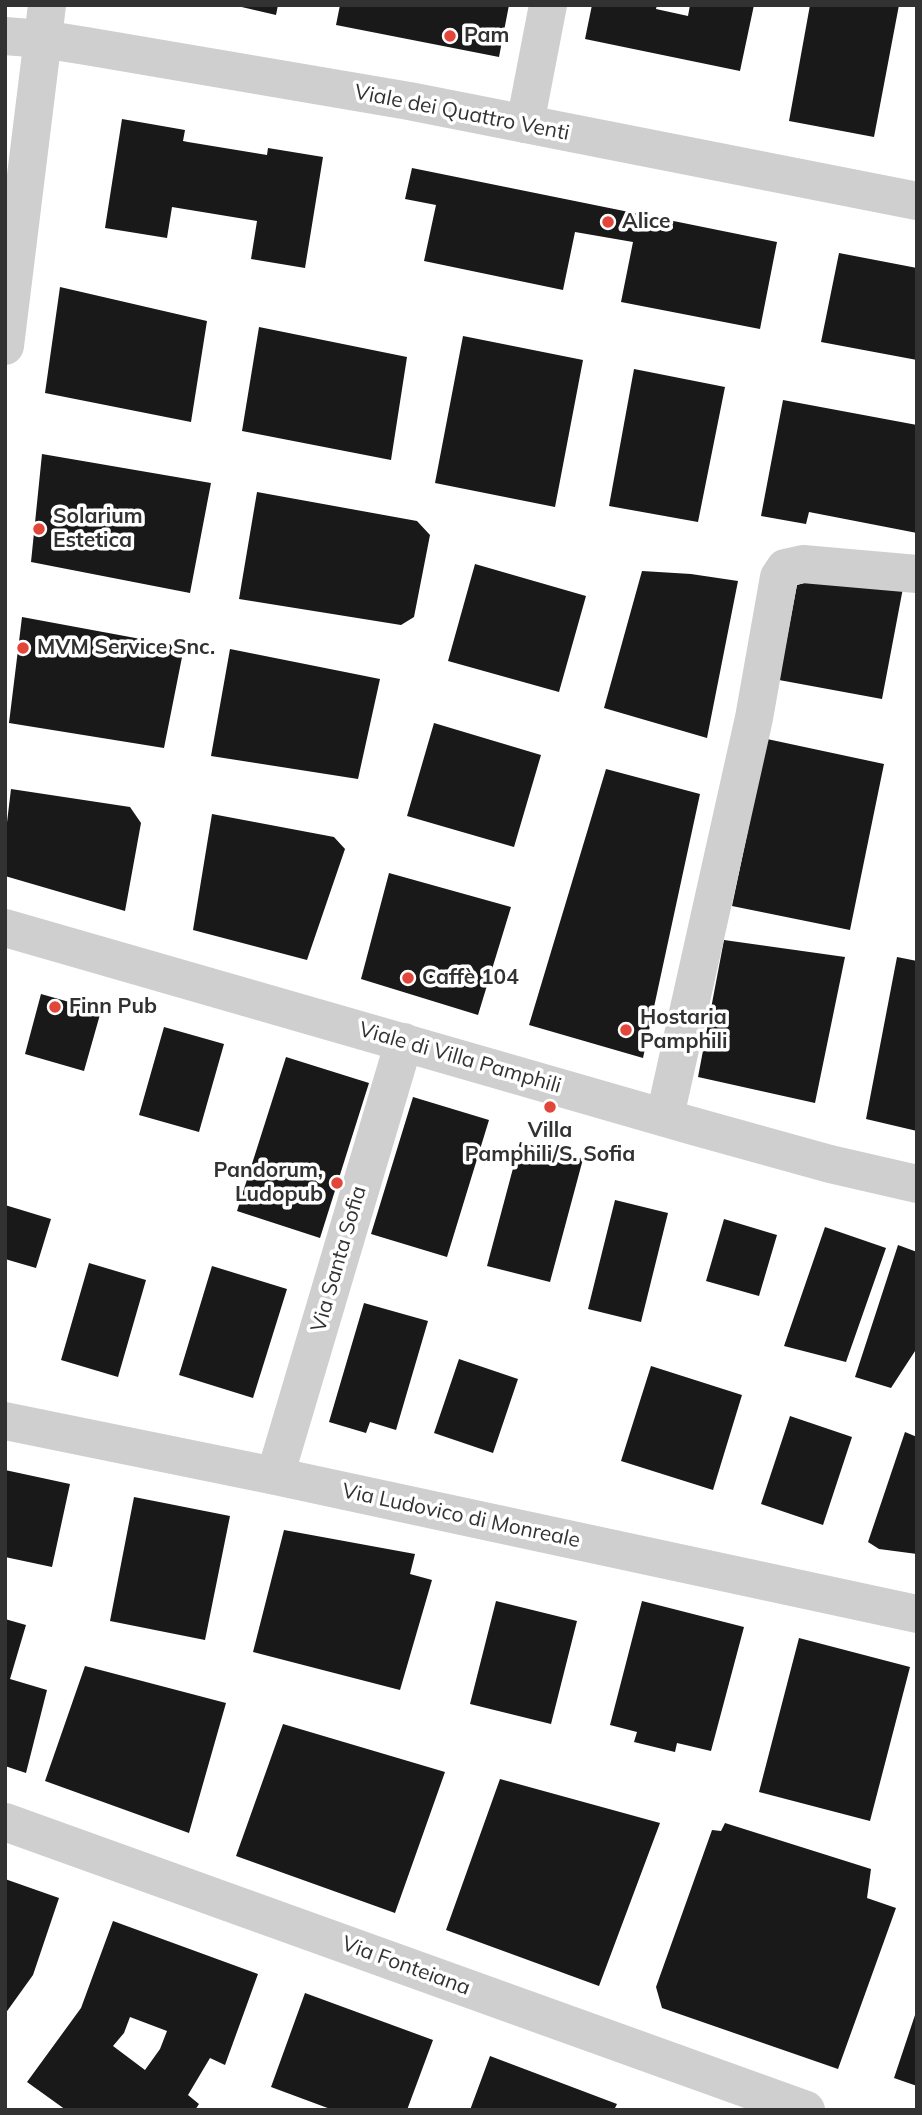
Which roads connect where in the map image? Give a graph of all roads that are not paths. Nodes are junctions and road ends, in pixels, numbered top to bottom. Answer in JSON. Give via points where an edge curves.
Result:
{"nodes":[{"id":1,"x":548,"y":5,"type":"edge"},
{"id":2,"x":32,"y":27,"type":"edge"},
{"id":3,"x":525,"y":124,"type":"junction"},
{"id":4,"x":917,"y":201,"type":"edge"},
{"id":5,"x":5,"y":346,"type":"edge"},
{"id":6,"x":917,"y":574,"type":"edge"},
{"id":7,"x":5,"y":928,"type":"edge"},
{"id":8,"x":404,"y":1042,"type":"junction"},
{"id":9,"x":665,"y":1116,"type":"junction"},
{"id":10,"x":917,"y":1184,"type":"edge"},
{"id":11,"x":5,"y":1421,"type":"edge"},
{"id":12,"x":275,"y":1476,"type":"junction"},
{"id":13,"x":917,"y":1614,"type":"edge"},
{"id":14,"x":5,"y":1822,"type":"edge"},
{"id":15,"x":806,"y":2110,"type":"edge"}],
"edges":[{"from":1,"to":3,"type":"street"},
{"from":2,"to":3,"type":"street","name":"Viale dei Quattro Venti"},
{"from":2,"to":5,"type":"street"},
{"from":3,"to":4,"type":"street","name":"Viale dei Quattro Venti"},
{"from":6,"to":9,"type":"street","via":[[803,564],[785,568],[779,578],[754,718]]},
{"from":7,"to":8,"type":"street","name":"Viale di Villa Pamphili"},
{"from":8,"to":9,"type":"street","name":"Viale di Villa Pamphili"},
{"from":8,"to":12,"type":"street","name":"Via Santa Sofia"},
{"from":9,"to":10,"type":"street","name":"Viale di Villa Pamphili"},
{"from":11,"to":12,"type":"street","name":"Via Ludovico di Monreale"},
{"from":12,"to":13,"type":"street","name":"Via Ludovico di Monreale"},
{"from":14,"to":15,"type":"street","name":"Via Fonteiana"}]}
